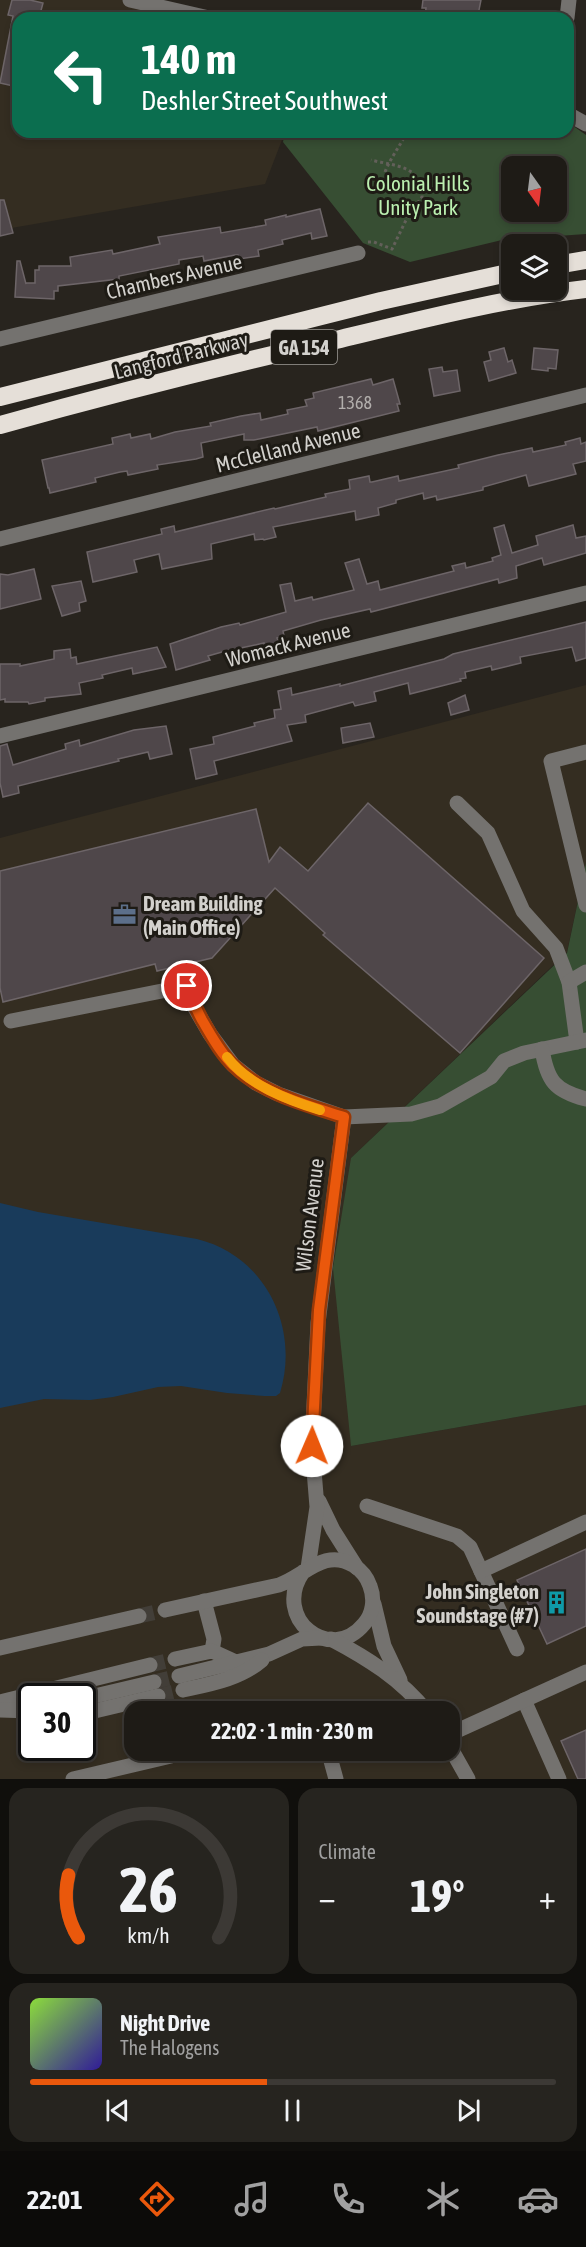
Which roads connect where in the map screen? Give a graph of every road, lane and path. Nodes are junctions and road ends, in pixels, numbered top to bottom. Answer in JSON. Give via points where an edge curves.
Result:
{"nodes":[{"id":1,"x":130,"y":0,"type":"edge"},
{"id":2,"x":183,"y":12,"type":"edge"},
{"id":3,"x":404,"y":138,"type":"edge"},
{"id":4,"x":371,"y":160,"type":"dead end"},
{"id":5,"x":388,"y":164,"type":"junction"},
{"id":6,"x":385,"y":172,"type":"dead end"},
{"id":7,"x":358,"y":253,"type":"joint"},
{"id":8,"x":586,"y":260,"type":"edge"},
{"id":9,"x":567,"y":263,"type":"edge"},
{"id":10,"x":501,"y":274,"type":"edge"},
{"id":11,"x":586,"y":289,"type":"edge"},
{"id":12,"x":0,"y":339,"type":"edge"},
{"id":13,"x":0,"y":391,"type":"edge"},
{"id":14,"x":26,"y":391,"type":"junction"},
{"id":15,"x":586,"y":395,"type":"edge"},
{"id":16,"x":0,"y":397,"type":"edge"},
{"id":17,"x":0,"y":426,"type":"edge"},
{"id":18,"x":0,"y":539,"type":"edge"},
{"id":19,"x":586,"y":593,"type":"edge"},
{"id":20,"x":0,"y":736,"type":"edge"},
{"id":21,"x":586,"y":752,"type":"edge"},
{"id":22,"x":457,"y":803,"type":"dead end"},
{"id":23,"x":586,"y":905,"type":"edge"},
{"id":24,"x":586,"y":972,"type":"edge"},
{"id":25,"x":569,"y":982,"type":"junction"},
{"id":26,"x":11,"y":1021,"type":"dead end"},
{"id":27,"x":582,"y":1041,"type":"edge"},
{"id":28,"x":542,"y":1049,"type":"junction"},
{"id":29,"x":586,"y":1100,"type":"edge"},
{"id":30,"x":344,"y":1117,"type":"junction"},
{"id":31,"x":317,"y":1498,"type":"junction"},
{"id":32,"x":367,"y":1506,"type":"dead end"},
{"id":33,"x":586,"y":1522,"type":"edge"},
{"id":34,"x":357,"y":1568,"type":"junction"},
{"id":35,"x":306,"y":1570,"type":"junction"},
{"id":36,"x":481,"y":1571,"type":"junction"},
{"id":37,"x":373,"y":1599,"type":"junction"},
{"id":38,"x":204,"y":1601,"type":"junction"},
{"id":39,"x":165,"y":1610,"type":"tunnel mouth"},
{"id":40,"x":139,"y":1616,"type":"tunnel mouth"},
{"id":41,"x":326,"y":1639,"type":"junction"},
{"id":42,"x":2,"y":1649,"type":"edge"},
{"id":43,"x":517,"y":1649,"type":"dead end"},
{"id":44,"x":213,"y":1651,"type":"junction"},
{"id":45,"x":269,"y":1654,"type":"junction"},
{"id":46,"x":175,"y":1659,"type":"tunnel mouth"},
{"id":47,"x":236,"y":1662,"type":"junction"},
{"id":48,"x":150,"y":1665,"type":"tunnel mouth"},
{"id":49,"x":586,"y":1672,"type":"edge"},
{"id":50,"x":404,"y":1686,"type":"junction"},
{"id":51,"x":96,"y":1697,"type":"edge"},
{"id":52,"x":524,"y":1700,"type":"junction"},
{"id":53,"x":417,"y":1701,"type":"edge"},
{"id":54,"x":0,"y":1702,"type":"edge"},
{"id":55,"x":96,"y":1709,"type":"edge"},
{"id":56,"x":0,"y":1710,"type":"edge"},
{"id":57,"x":18,"y":1711,"type":"edge"},
{"id":58,"x":460,"y":1729,"type":"edge"},
{"id":59,"x":150,"y":1761,"type":"edge"},
{"id":60,"x":331,"y":1761,"type":"edge"},
{"id":61,"x":458,"y":1761,"type":"edge"},
{"id":62,"x":73,"y":1779,"type":"edge"},
{"id":63,"x":336,"y":1779,"type":"edge"},
{"id":64,"x":468,"y":1779,"type":"edge"},
{"id":65,"x":559,"y":1779,"type":"edge"}],
"edges":[{"from":1,"to":2,"type":"street"},
{"from":3,"to":5,"type":"path"},
{"from":4,"to":5,"type":"path"},
{"from":5,"to":6,"type":"path"},
{"from":5,"to":7,"type":"path","via":[[416,174],[423,197],[408,216],[392,249],[364,242]]},
{"from":7,"to":12,"type":"street","name":"Chambers Avenue"},
{"from":8,"to":9,"type":"highway"},
{"from":10,"to":14,"type":"highway","name":"Langford Parkway","number":"GA 154"},
{"from":11,"to":17,"type":"highway","name":"Langford Parkway","number":"GA 154","via":[[510,300],[191,374]]},
{"from":13,"to":14,"type":"highway","number":"GA 154"},
{"from":14,"to":16,"type":"highway","name":"Langford Parkway"},
{"from":15,"to":18,"type":"street","name":"McClelland Avenue"},
{"from":19,"to":20,"type":"street","name":"Womack Avenue"},
{"from":21,"to":23,"type":"street","via":[[551,761]]},
{"from":22,"to":25,"type":"street","via":[[488,833],[523,912],[556,948]]},
{"from":24,"to":25,"type":"street"},
{"from":25,"to":27,"type":"street"},
{"from":26,"to":30,"type":"street","via":[[187,986],[210,1034],[233,1065],[278,1094]]},
{"from":27,"to":28,"type":"street"},
{"from":28,"to":29,"type":"street","via":[[550,1078],[566,1094]]},
{"from":28,"to":30,"type":"street","via":[[504,1061],[491,1077],[440,1106],[411,1114]]},
{"from":30,"to":31,"type":"street","name":"Wilson Avenue","via":[[318,1323],[312,1446]]},
{"from":31,"to":34,"type":"street"},
{"from":31,"to":35,"type":"street","via":[[316,1527]]},
{"from":32,"to":36,"type":"street","via":[[457,1536],[470,1547]]},
{"from":33,"to":36,"type":"street"},
{"from":34,"to":35,"type":"street","via":[[333,1559]]},
{"from":34,"to":37,"type":"street","via":[[369,1582]]},
{"from":35,"to":38,"type":"street","via":[[279,1585]]},
{"from":35,"to":41,"type":"street","via":[[295,1586],[294,1611],[304,1628]]},
{"from":36,"to":43,"type":"street"},
{"from":37,"to":41,"type":"street","via":[[369,1618],[357,1632]]},
{"from":37,"to":50,"type":"street","via":[[384,1646]]},
{"from":38,"to":39,"type":"street"},
{"from":38,"to":44,"type":"street"},
{"from":40,"to":42,"type":"street"},
{"from":41,"to":45,"type":"street","via":[[302,1639]]},
{"from":41,"to":50,"type":"street","via":[[367,1659]]},
{"from":44,"to":46,"type":"street"},
{"from":44,"to":47,"type":"street"},
{"from":45,"to":47,"type":"street"},
{"from":45,"to":47,"type":"street","via":[[226,1680],[181,1683]]},
{"from":48,"to":54,"type":"street"},
{"from":49,"to":52,"type":"street"},
{"from":50,"to":53,"type":"street"},
{"from":51,"to":55,"type":"street","via":[[156,1689]]},
{"from":52,"to":58,"type":"street"},
{"from":52,"to":65,"type":"street"},
{"from":56,"to":57,"type":"street"},
{"from":59,"to":62,"type":"street"},
{"from":60,"to":63,"type":"street"},
{"from":61,"to":64,"type":"street"}]}
